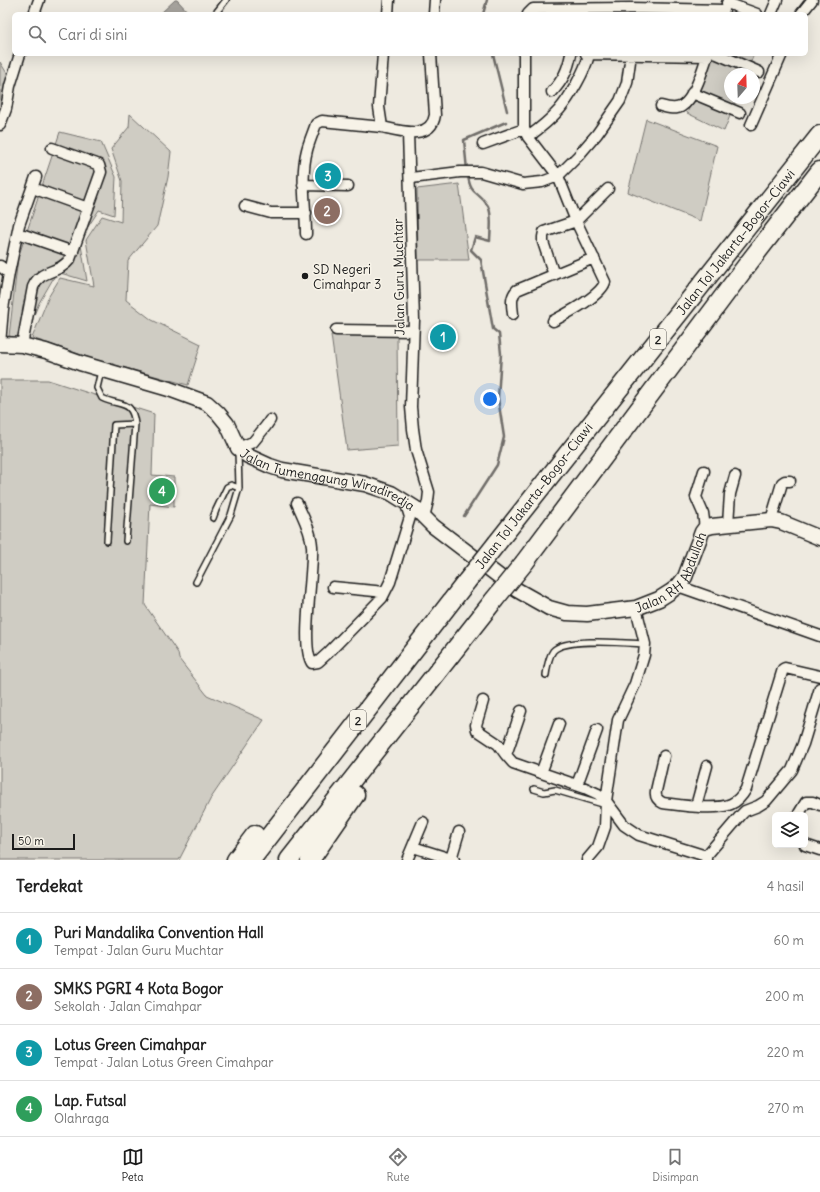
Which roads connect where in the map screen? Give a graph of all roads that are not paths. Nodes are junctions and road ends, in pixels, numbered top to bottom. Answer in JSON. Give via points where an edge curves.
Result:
{"nodes":[{"id":1,"x":39,"y":0,"type":"edge"},
{"id":2,"x":226,"y":0,"type":"edge"},
{"id":3,"x":389,"y":0,"type":"edge"},
{"id":4,"x":436,"y":0,"type":"edge"},
{"id":5,"x":776,"y":0,"type":"edge"},
{"id":6,"x":812,"y":0,"type":"edge"},
{"id":7,"x":630,"y":7,"type":"edge"},
{"id":8,"x":725,"y":7,"type":"edge"},
{"id":9,"x":35,"y":12,"type":"edge"},
{"id":10,"x":217,"y":12,"type":"edge"},
{"id":11,"x":388,"y":12,"type":"edge"},
{"id":12,"x":434,"y":12,"type":"edge"},
{"id":13,"x":530,"y":12,"type":"edge"},
{"id":14,"x":748,"y":12,"type":"edge"},
{"id":15,"x":772,"y":12,"type":"edge"},
{"id":16,"x":803,"y":12,"type":"edge"},
{"id":17,"x":19,"y":56,"type":"edge"},
{"id":18,"x":383,"y":56,"type":"edge"},
{"id":19,"x":431,"y":56,"type":"edge"},
{"id":20,"x":524,"y":56,"type":"edge"},
{"id":21,"x":570,"y":56,"type":"edge"},
{"id":22,"x":586,"y":56,"type":"edge"},
{"id":23,"x":631,"y":56,"type":"edge"},
{"id":24,"x":707,"y":56,"type":"edge"},
{"id":25,"x":722,"y":56,"type":"edge"},
{"id":26,"x":781,"y":56,"type":"edge"},
{"id":27,"x":750,"y":68,"type":"edge"},
{"id":28,"x":552,"y":92,"type":"dead end"},
{"id":29,"x":692,"y":94,"type":"junction"},
{"id":30,"x":661,"y":106,"type":"dead end"},
{"id":31,"x":740,"y":113,"type":"dead end"},
{"id":32,"x":751,"y":125,"type":"dead end"},
{"id":33,"x":0,"y":126,"type":"edge"},
{"id":34,"x":382,"y":127,"type":"junction"},
{"id":35,"x":408,"y":133,"type":"junction"},
{"id":36,"x":526,"y":133,"type":"junction"},
{"id":37,"x":820,"y":135,"type":"edge"},
{"id":38,"x":483,"y":144,"type":"dead end"},
{"id":39,"x":52,"y":148,"type":"dead end"},
{"id":40,"x":820,"y":171,"type":"edge"},
{"id":41,"x":558,"y":176,"type":"junction"},
{"id":42,"x":36,"y":177,"type":"dead end"},
{"id":43,"x":411,"y":178,"type":"junction"},
{"id":44,"x":304,"y":185,"type":"junction"},
{"id":45,"x":348,"y":186,"type":"dead end"},
{"id":46,"x":608,"y":189,"type":"dead end"},
{"id":47,"x":38,"y":190,"type":"dead end"},
{"id":48,"x":245,"y":206,"type":"dead end"},
{"id":49,"x":88,"y":208,"type":"junction"},
{"id":50,"x":306,"y":213,"type":"junction"},
{"id":51,"x":576,"y":221,"type":"junction"},
{"id":52,"x":306,"y":234,"type":"dead end"},
{"id":53,"x":24,"y":235,"type":"dead end"},
{"id":54,"x":72,"y":252,"type":"junction"},
{"id":55,"x":594,"y":258,"type":"junction"},
{"id":56,"x":0,"y":266,"type":"edge"},
{"id":57,"x":9,"y":273,"type":"junction"},
{"id":58,"x":554,"y":275,"type":"junction"},
{"id":59,"x":513,"y":314,"type":"dead end"},
{"id":60,"x":553,"y":321,"type":"dead end"},
{"id":61,"x":336,"y":330,"type":"dead end"},
{"id":62,"x":414,"y":331,"type":"junction"},
{"id":63,"x":0,"y":344,"type":"edge"},
{"id":64,"x":22,"y":344,"type":"junction"},
{"id":65,"x":102,"y":370,"type":"junction"},
{"id":66,"x":270,"y":420,"type":"dead end"},
{"id":67,"x":135,"y":424,"type":"junction"},
{"id":68,"x":238,"y":448,"type":"junction"},
{"id":69,"x":704,"y":471,"type":"dead end"},
{"id":70,"x":735,"y":476,"type":"dead end"},
{"id":71,"x":790,"y":481,"type":"dead end"},
{"id":72,"x":239,"y":488,"type":"junction"},
{"id":73,"x":405,"y":501,"type":"junction"},
{"id":74,"x":297,"y":503,"type":"dead end"},
{"id":75,"x":424,"y":517,"type":"junction"},
{"id":76,"x":213,"y":518,"type":"dead end"},
{"id":77,"x":771,"y":520,"type":"junction"},
{"id":78,"x":728,"y":524,"type":"junction"},
{"id":79,"x":706,"y":528,"type":"junction"},
{"id":80,"x":820,"y":538,"type":"edge"},
{"id":81,"x":107,"y":541,"type":"dead end"},
{"id":82,"x":126,"y":541,"type":"dead end"},
{"id":83,"x":196,"y":582,"type":"dead end"},
{"id":84,"x":678,"y":586,"type":"junction"},
{"id":85,"x":333,"y":587,"type":"dead end"},
{"id":86,"x":517,"y":590,"type":"joint"},
{"id":87,"x":385,"y":592,"type":"junction"},
{"id":88,"x":636,"y":608,"type":"junction"},
{"id":89,"x":428,"y":631,"type":"junction"},
{"id":90,"x":820,"y":636,"type":"edge"},
{"id":91,"x":645,"y":644,"type":"junction"},
{"id":92,"x":546,"y":675,"type":"dead end"},
{"id":93,"x":820,"y":676,"type":"edge"},
{"id":94,"x":430,"y":683,"type":"junction"},
{"id":95,"x":820,"y":688,"type":"edge"},
{"id":96,"x":483,"y":701,"type":"dead end"},
{"id":97,"x":521,"y":711,"type":"dead end"},
{"id":98,"x":559,"y":724,"type":"dead end"},
{"id":99,"x":597,"y":730,"type":"dead end"},
{"id":100,"x":506,"y":755,"type":"junction"},
{"id":101,"x":664,"y":756,"type":"dead end"},
{"id":102,"x":707,"y":766,"type":"dead end"},
{"id":103,"x":542,"y":773,"type":"junction"},
{"id":104,"x":577,"y":785,"type":"junction"},
{"id":105,"x":534,"y":789,"type":"dead end"},
{"id":106,"x":606,"y":803,"type":"junction"},
{"id":107,"x":820,"y":805,"type":"edge"},
{"id":108,"x":696,"y":806,"type":"junction"},
{"id":109,"x":800,"y":812,"type":"edge"},
{"id":110,"x":423,"y":822,"type":"dead end"},
{"id":111,"x":459,"y":832,"type":"dead end"},
{"id":112,"x":808,"y":846,"type":"edge"},
{"id":113,"x":413,"y":847,"type":"junction"},
{"id":114,"x":820,"y":850,"type":"edge"},
{"id":115,"x":706,"y":858,"type":"edge"},
{"id":116,"x":236,"y":860,"type":"edge"},
{"id":117,"x":251,"y":860,"type":"edge"},
{"id":118,"x":289,"y":860,"type":"edge"},
{"id":119,"x":310,"y":860,"type":"edge"},
{"id":120,"x":407,"y":860,"type":"edge"},
{"id":121,"x":452,"y":860,"type":"edge"},
{"id":122,"x":587,"y":860,"type":"edge"}],
"edges":[{"from":1,"to":9,"type":"street"},
{"from":2,"to":10,"type":"lane"},
{"from":3,"to":11,"type":"street"},
{"from":4,"to":12,"type":"street"},
{"from":5,"to":15,"type":"street"},
{"from":6,"to":16,"type":"street"},
{"from":7,"to":8,"type":"street"},
{"from":7,"to":13,"type":"street","via":[[533,9]]},
{"from":8,"to":14,"type":"street"},
{"from":17,"to":33,"type":"street"},
{"from":18,"to":34,"type":"street","via":[[379,107]]},
{"from":19,"to":35,"type":"street","via":[[434,123],[424,130]]},
{"from":20,"to":36,"type":"street"},
{"from":21,"to":28,"type":"street","via":[[566,72]]},
{"from":22,"to":36,"type":"street","via":[[581,74],[560,109],[544,124]]},
{"from":23,"to":41,"type":"street","via":[[627,83],[620,101],[598,134]]},
{"from":24,"to":29,"type":"street"},
{"from":25,"to":27,"type":"street"},
{"from":26,"to":32,"type":"street"},
{"from":29,"to":30,"type":"street","via":[[682,106]]},
{"from":29,"to":31,"type":"street"},
{"from":34,"to":35,"type":"street"},
{"from":34,"to":44,"type":"street","via":[[322,122],[316,124],[307,150]]},
{"from":35,"to":43,"type":"street","name":"Jalan Guru Muchtar"},
{"from":36,"to":38,"type":"street"},
{"from":36,"to":41,"type":"street"},
{"from":37,"to":89,"type":"highway","name":"Jalan Tol Jakarta–Bogor–Ciawi","number":"2","bridge":true},
{"from":39,"to":49,"type":"street","via":[[99,165],[101,172]]},
{"from":40,"to":94,"type":"highway","name":"Jalan Tol Jakarta–Bogor–Ciawi","number":"2","bridge":true,"via":[[524,563]]},
{"from":41,"to":43,"type":"street","via":[[542,182],[523,184],[481,172]]},
{"from":41,"to":51,"type":"street"},
{"from":42,"to":57,"type":"street","via":[[19,226]]},
{"from":43,"to":62,"type":"street","name":"Jalan Guru Muchtar"},
{"from":44,"to":45,"type":"street"},
{"from":44,"to":50,"type":"street"},
{"from":46,"to":51,"type":"street"},
{"from":47,"to":49,"type":"street"},
{"from":48,"to":50,"type":"street","via":[[271,213]]},
{"from":49,"to":54,"type":"street"},
{"from":50,"to":52,"type":"street"},
{"from":51,"to":55,"type":"street"},
{"from":51,"to":58,"type":"street","via":[[544,232],[543,242]]},
{"from":53,"to":54,"type":"street"},
{"from":54,"to":64,"type":"street","via":[[65,266],[43,274],[35,281]]},
{"from":55,"to":58,"type":"street"},
{"from":55,"to":60,"type":"street","via":[[604,285],[580,306]]},
{"from":56,"to":57,"type":"street"},
{"from":57,"to":63,"type":"street"},
{"from":58,"to":59,"type":"street","via":[[517,290],[512,299]]},
{"from":61,"to":62,"type":"street"},
{"from":62,"to":75,"type":"street","name":"Jalan Guru Muchtar","via":[[411,407],[416,450],[429,492]]},
{"from":63,"to":64,"type":"street","name":"Jalan Tumenggung Wiradiredja"},
{"from":64,"to":65,"type":"street","name":"Jalan Tumenggung Wiradiredja"},
{"from":65,"to":67,"type":"lane","via":[[98,388],[102,398],[128,406],[133,413]]},
{"from":65,"to":68,"type":"street","name":"Jalan Tumenggung Wiradiredja","via":[[207,402],[227,424]]},
{"from":66,"to":68,"type":"street","via":[[253,442]]},
{"from":67,"to":81,"type":"lane","via":[[114,425]]},
{"from":67,"to":82,"type":"lane"},
{"from":68,"to":72,"type":"lane"},
{"from":68,"to":73,"type":"street","name":"Jalan Tumenggung Wiradiredja","via":[[248,456],[276,468],[373,486]]},
{"from":69,"to":79,"type":"street","via":[[696,497]]},
{"from":70,"to":78,"type":"street","via":[[730,494]]},
{"from":71,"to":77,"type":"street","via":[[782,483]]},
{"from":72,"to":76,"type":"lane","via":[[231,485],[227,487]]},
{"from":72,"to":83,"type":"lane","via":[[231,515]]},
{"from":73,"to":75,"type":"street","name":"Jalan Tumenggung Wiradiredja"},
{"from":73,"to":87,"type":"street","via":[[410,517]]},
{"from":74,"to":87,"type":"street","via":[[310,533],[312,547],[308,626],[312,664],[328,653]]},
{"from":75,"to":86,"type":"street","name":"Jalan Tumenggung Wiradiredja"},
{"from":77,"to":78,"type":"street","name":"Jalan RH Abdullah"},
{"from":77,"to":80,"type":"street","name":"Jalan RH Abdullah"},
{"from":78,"to":79,"type":"street","name":"Jalan RH Abdullah"},
{"from":79,"to":84,"type":"street","name":"Jalan RH Abdullah","via":[[698,539],[685,577]]},
{"from":84,"to":88,"type":"street","name":"Jalan RH Abdullah","via":[[659,599]]},
{"from":84,"to":90,"type":"street"},
{"from":85,"to":87,"type":"street"},
{"from":86,"to":88,"type":"street","name":"Jalan RH Abdullah","via":[[549,608],[567,614],[592,614]]},
{"from":88,"to":91,"type":"street"},
{"from":89,"to":116,"type":"highway","via":[[367,696]]},
{"from":89,"to":117,"type":"highway","name":"Jalan Tol Jakarta–Bogor–Ciawi","number":"2"},
{"from":91,"to":92,"type":"lane","via":[[579,642],[564,645],[554,651]]},
{"from":91,"to":106,"type":"street","via":[[635,684],[618,720]]},
{"from":93,"to":108,"type":"street","via":[[783,669],[743,794],[730,805]]},
{"from":94,"to":118,"type":"highway","name":"Jalan Tol Jakarta–Bogor–Ciawi","number":"2"},
{"from":94,"to":119,"type":"highway","via":[[398,734]]},
{"from":95,"to":115,"type":"street","via":[[803,744],[792,770],[766,801],[741,815]]},
{"from":96,"to":100,"type":"street","via":[[477,730],[498,744]]},
{"from":97,"to":100,"type":"street"},
{"from":98,"to":103,"type":"street"},
{"from":99,"to":104,"type":"street"},
{"from":100,"to":103,"type":"street","via":[[513,763]]},
{"from":101,"to":108,"type":"street","via":[[656,791],[657,799],[663,803]]},
{"from":102,"to":108,"type":"street"},
{"from":103,"to":104,"type":"street"},
{"from":104,"to":106,"type":"street","via":[[598,794]]},
{"from":105,"to":106,"type":"lane","via":[[544,792],[555,790]]},
{"from":106,"to":115,"type":"street","via":[[624,824],[639,835]]},
{"from":106,"to":122,"type":"street","via":[[603,833],[598,847]]},
{"from":107,"to":109,"type":"street","via":[[806,802]]},
{"from":110,"to":113,"type":"street"},
{"from":111,"to":121,"type":"street"},
{"from":112,"to":114,"type":"street"},
{"from":113,"to":120,"type":"street"},
{"from":113,"to":121,"type":"street"}]}
